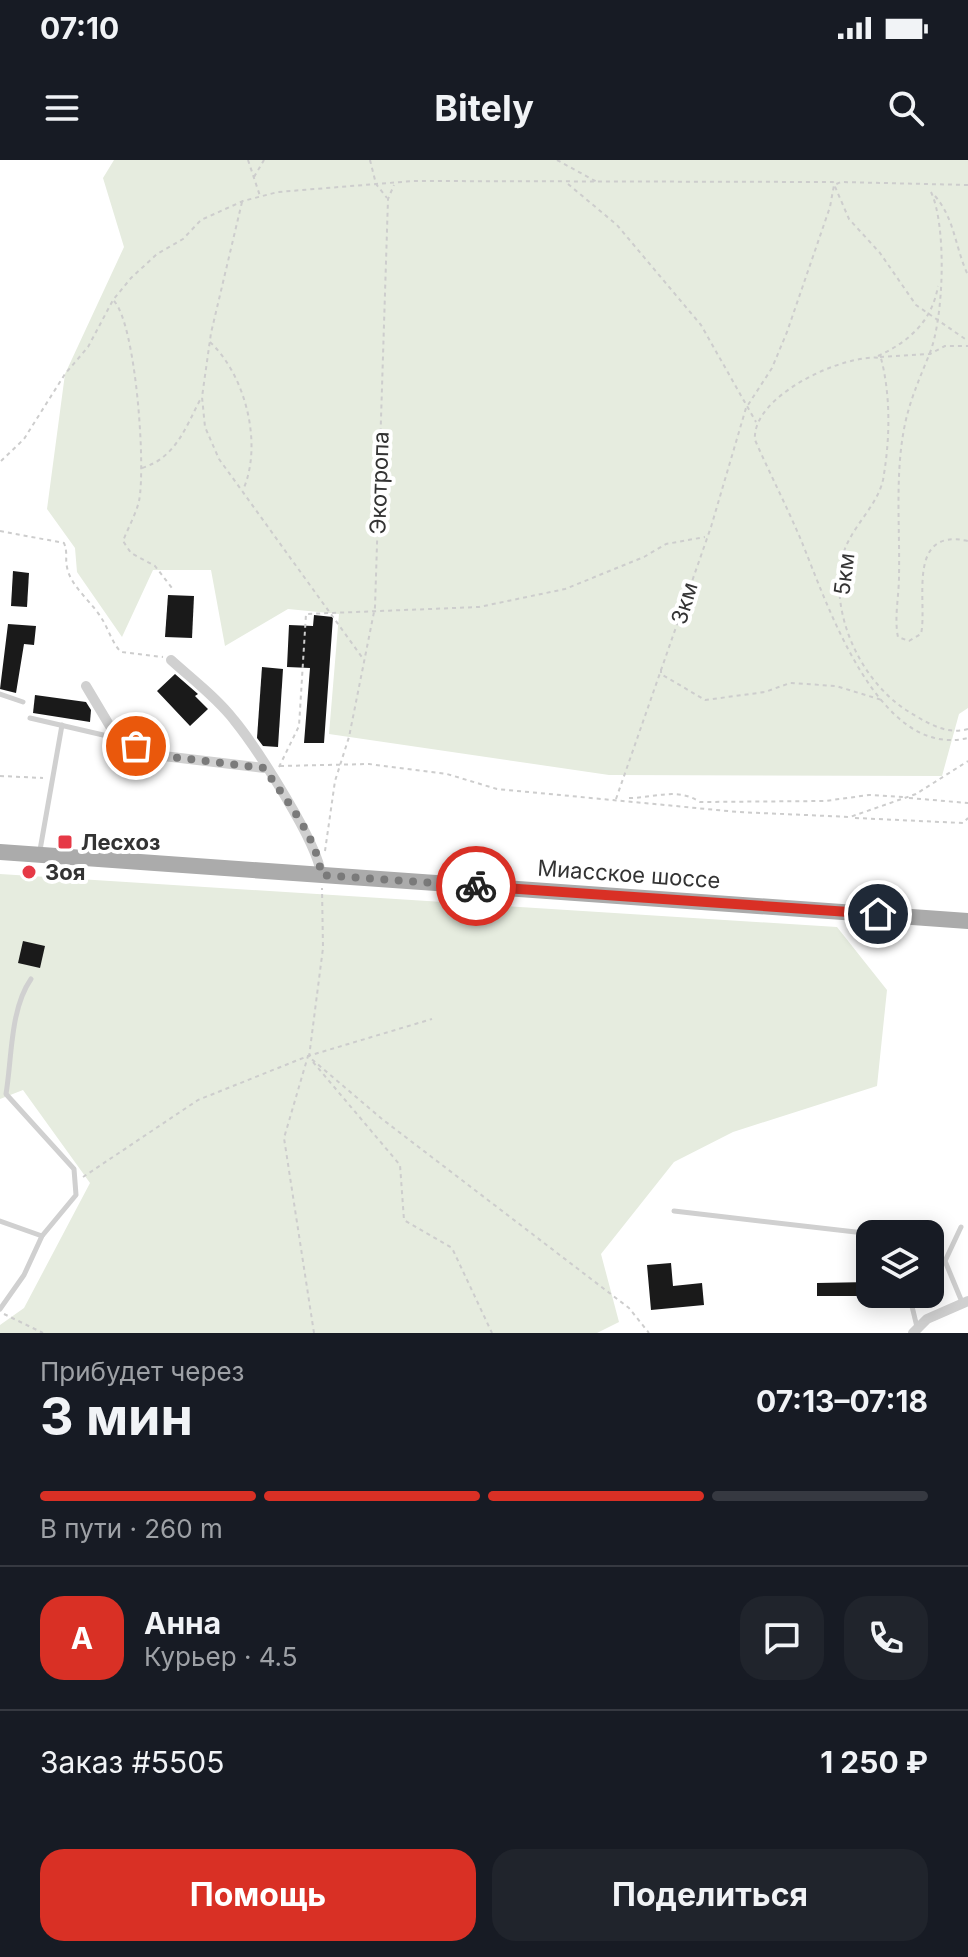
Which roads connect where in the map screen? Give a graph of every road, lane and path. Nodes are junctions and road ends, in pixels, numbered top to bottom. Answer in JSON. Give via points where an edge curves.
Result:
{"nodes":[{"id":1,"x":248,"y":160,"type":"edge"},
{"id":2,"x":264,"y":160,"type":"edge"},
{"id":3,"x":370,"y":160,"type":"edge"},
{"id":4,"x":557,"y":160,"type":"edge"},
{"id":5,"x":254,"y":178,"type":"junction"},
{"id":6,"x":394,"y":183,"type":"junction"},
{"id":7,"x":567,"y":183,"type":"junction"},
{"id":8,"x":600,"y":183,"type":"junction"},
{"id":9,"x":833,"y":183,"type":"junction"},
{"id":10,"x":376,"y":184,"type":"junction"},
{"id":11,"x":919,"y":184,"type":"junction"},
{"id":12,"x":968,"y":185,"type":"edge"},
{"id":13,"x":931,"y":192,"type":"junction"},
{"id":14,"x":260,"y":196,"type":"junction"},
{"id":15,"x":388,"y":199,"type":"junction"},
{"id":16,"x":243,"y":201,"type":"junction"},
{"id":17,"x":968,"y":275,"type":"edge"},
{"id":18,"x":939,"y":277,"type":"junction"},
{"id":19,"x":113,"y":300,"type":"junction"},
{"id":20,"x":929,"y":314,"type":"junction"},
{"id":21,"x":938,"y":320,"type":"junction"},
{"id":22,"x":209,"y":341,"type":"junction"},
{"id":23,"x":968,"y":341,"type":"edge"},
{"id":24,"x":968,"y":346,"type":"edge"},
{"id":25,"x":930,"y":354,"type":"junction"},
{"id":26,"x":873,"y":358,"type":"junction"},
{"id":27,"x":881,"y":358,"type":"junction"},
{"id":28,"x":202,"y":397,"type":"junction"},
{"id":29,"x":746,"y":408,"type":"junction"},
{"id":30,"x":757,"y":423,"type":"junction"},
{"id":31,"x":1,"y":461,"type":"edge"},
{"id":32,"x":0,"y":467,"type":"edge"},
{"id":33,"x":141,"y":468,"type":"junction"},
{"id":34,"x":243,"y":491,"type":"junction"},
{"id":35,"x":0,"y":531,"type":"edge"},
{"id":36,"x":706,"y":537,"type":"junction"},
{"id":37,"x":968,"y":541,"type":"edge"},
{"id":38,"x":172,"y":588,"type":"dead end"},
{"id":39,"x":332,"y":613,"type":"junction"},
{"id":40,"x":374,"y":613,"type":"junction"},
{"id":41,"x":171,"y":660,"type":"joint"},
{"id":42,"x":364,"y":660,"type":"junction"},
{"id":43,"x":661,"y":667,"type":"junction"},
{"id":44,"x":86,"y":686,"type":"dead end"},
{"id":45,"x":0,"y":694,"type":"edge"},
{"id":46,"x":884,"y":700,"type":"junction"},
{"id":47,"x":23,"y":702,"type":"dead end"},
{"id":48,"x":30,"y":718,"type":"dead end"},
{"id":49,"x":62,"y":725,"type":"junction"},
{"id":50,"x":968,"y":729,"type":"edge"},
{"id":51,"x":117,"y":738,"type":"junction"},
{"id":52,"x":968,"y":738,"type":"edge"},
{"id":53,"x":968,"y":761,"type":"edge"},
{"id":54,"x":340,"y":764,"type":"junction"},
{"id":55,"x":280,"y":766,"type":"junction"},
{"id":56,"x":264,"y":768,"type":"junction"},
{"id":57,"x":0,"y":776,"type":"edge"},
{"id":58,"x":54,"y":779,"type":"junction"},
{"id":59,"x":273,"y":781,"type":"junction"},
{"id":60,"x":616,"y":798,"type":"junction"},
{"id":61,"x":906,"y":798,"type":"junction"},
{"id":62,"x":968,"y":803,"type":"edge"},
{"id":63,"x":850,"y":817,"type":"junction"},
{"id":64,"x":968,"y":818,"type":"edge"},
{"id":65,"x":0,"y":852,"type":"edge"},
{"id":66,"x":39,"y":854,"type":"junction"},
{"id":67,"x":321,"y":869,"type":"junction"},
{"id":68,"x":968,"y":921,"type":"edge"},
{"id":69,"x":31,"y":979,"type":"dead end"},
{"id":70,"x":432,"y":1019,"type":"dead end"},
{"id":71,"x":308,"y":1056,"type":"junction"},
{"id":72,"x":75,"y":1182,"type":"junction"},
{"id":73,"x":674,"y":1211,"type":"dead end"},
{"id":74,"x":0,"y":1221,"type":"edge"},
{"id":75,"x":961,"y":1227,"type":"dead end"},
{"id":76,"x":856,"y":1232,"type":"edge"},
{"id":77,"x":42,"y":1236,"type":"junction"},
{"id":78,"x":965,"y":1302,"type":"edge"},
{"id":79,"x":911,"y":1308,"type":"edge"},
{"id":80,"x":0,"y":1311,"type":"edge"},
{"id":81,"x":915,"y":1331,"type":"edge"},
{"id":82,"x":43,"y":1333,"type":"edge"},
{"id":83,"x":314,"y":1333,"type":"edge"},
{"id":84,"x":492,"y":1333,"type":"edge"},
{"id":85,"x":649,"y":1333,"type":"edge"}],
"edges":[{"from":1,"to":5,"type":"path"},
{"from":2,"to":5,"type":"path"},
{"from":3,"to":10,"type":"path"},
{"from":4,"to":8,"type":"path"},
{"from":5,"to":14,"type":"path"},
{"from":6,"to":7,"type":"path"},
{"from":6,"to":10,"type":"path"},
{"from":6,"to":15,"type":"path","name":"Экотропа"},
{"from":7,"to":8,"type":"path"},
{"from":7,"to":29,"type":"path","via":[[617,225],[701,325]]},
{"from":8,"to":9,"type":"path"},
{"from":9,"to":11,"type":"path"},
{"from":9,"to":20,"type":"path","via":[[849,219],[916,305]]},
{"from":9,"to":29,"type":"path","name":"3км","via":[[830,207],[787,332]]},
{"from":10,"to":14,"type":"path"},
{"from":10,"to":15,"type":"path"},
{"from":11,"to":12,"type":"path"},
{"from":11,"to":13,"type":"path"},
{"from":13,"to":17,"type":"path","via":[[949,216]]},
{"from":13,"to":18,"type":"path","via":[[939,211]]},
{"from":14,"to":16,"type":"path"},
{"from":15,"to":40,"type":"path","name":"Экотропа"},
{"from":16,"to":19,"type":"path","via":[[201,220],[148,262]]},
{"from":16,"to":22,"type":"path"},
{"from":18,"to":20,"type":"path"},
{"from":18,"to":21,"type":"path"},
{"from":19,"to":31,"type":"path","via":[[88,347],[24,439]]},
{"from":19,"to":33,"type":"path","via":[[128,329]]},
{"from":20,"to":21,"type":"path"},
{"from":20,"to":26,"type":"path","via":[[919,330]]},
{"from":21,"to":23,"type":"path"},
{"from":21,"to":25,"type":"path"},
{"from":22,"to":28,"type":"path"},
{"from":22,"to":34,"type":"path","via":[[226,358],[245,408],[252,469]]},
{"from":24,"to":25,"type":"path","via":[[945,346]]},
{"from":25,"to":27,"type":"path"},
{"from":25,"to":37,"type":"path","via":[[904,429],[898,637],[909,641],[921,634],[925,613],[920,593],[927,558],[940,543]]},
{"from":26,"to":27,"type":"path"},
{"from":26,"to":30,"type":"path","via":[[844,362],[813,376],[767,406]]},
{"from":27,"to":50,"type":"path","name":"5км","via":[[890,407],[883,482],[843,554],[839,597],[847,636],[896,703],[926,723],[953,732]]},
{"from":28,"to":33,"type":"path","via":[[178,443],[160,462]]},
{"from":28,"to":34,"type":"path","via":[[205,427]]},
{"from":29,"to":30,"type":"path"},
{"from":29,"to":36,"type":"path","name":"3км"},
{"from":30,"to":46,"type":"path","via":[[756,443],[824,603],[865,680]]},
{"from":31,"to":32,"type":"path"},
{"from":33,"to":38,"type":"path","via":[[139,502],[123,541],[140,560],[155,566]]},
{"from":34,"to":39,"type":"path"},
{"from":35,"to":41,"type":"path","via":[[64,543],[71,577],[121,652]]},
{"from":36,"to":40,"type":"path","via":[[666,544],[565,589],[479,607]]},
{"from":36,"to":43,"type":"path","name":"3км"},
{"from":39,"to":40,"type":"path"},
{"from":39,"to":42,"type":"path"},
{"from":39,"to":55,"type":"path","via":[[306,614],[299,726]]},
{"from":40,"to":42,"type":"path","name":"Экотропа"},
{"from":41,"to":56,"type":"street","via":[[234,718]]},
{"from":42,"to":54,"type":"path","name":"Экотропа"},
{"from":43,"to":46,"type":"path","via":[[661,674],[705,700],[790,683],[836,686]]},
{"from":43,"to":60,"type":"path","name":"3км"},
{"from":44,"to":51,"type":"street"},
{"from":45,"to":47,"type":"lane"},
{"from":46,"to":52,"type":"path","via":[[907,726],[935,741]]},
{"from":48,"to":49,"type":"lane"},
{"from":49,"to":51,"type":"lane"},
{"from":49,"to":58,"type":"lane"},
{"from":51,"to":56,"type":"street","via":[[155,755]]},
{"from":53,"to":61,"type":"path"},
{"from":54,"to":55,"type":"path"},
{"from":54,"to":60,"type":"path","via":[[447,774],[497,789]]},
{"from":54,"to":67,"type":"path","name":"Экотропа"},
{"from":55,"to":59,"type":"path"},
{"from":56,"to":59,"type":"street"},
{"from":57,"to":58,"type":"path"},
{"from":58,"to":66,"type":"lane"},
{"from":59,"to":67,"type":"street"},
{"from":60,"to":61,"type":"path"},
{"from":60,"to":63,"type":"path","via":[[738,812]]},
{"from":61,"to":62,"type":"path"},
{"from":61,"to":63,"type":"path"},
{"from":63,"to":64,"type":"path","via":[[963,823]]},
{"from":65,"to":66,"type":"main road","name":"Миасское шоссе"},
{"from":66,"to":67,"type":"main road","name":"Миасское шоссе"},
{"from":67,"to":68,"type":"main road","name":"Миасское шоссе"},
{"from":67,"to":71,"type":"path","name":"Экотропа","via":[[323,948]]},
{"from":69,"to":72,"type":"lane","via":[[17,1019],[6,1094],[58,1148],[74,1169]]},
{"from":70,"to":71,"type":"path"},
{"from":71,"to":72,"type":"path","via":[[198,1100]]},
{"from":71,"to":83,"type":"path","name":"Экотропа","via":[[284,1138]]},
{"from":71,"to":84,"type":"path","via":[[400,1165],[404,1220],[452,1248]]},
{"from":71,"to":85,"type":"path","via":[[629,1308]]},
{"from":72,"to":77,"type":"lane","via":[[76,1195]]},
{"from":73,"to":76,"type":"lane"},
{"from":74,"to":77,"type":"lane"},
{"from":75,"to":78,"type":"lane","via":[[945,1261]]},
{"from":77,"to":80,"type":"lane"},
{"from":78,"to":81,"type":"street","via":[[927,1319]]},
{"from":79,"to":81,"type":"lane"},
{"from":80,"to":82,"type":"path"}]}
